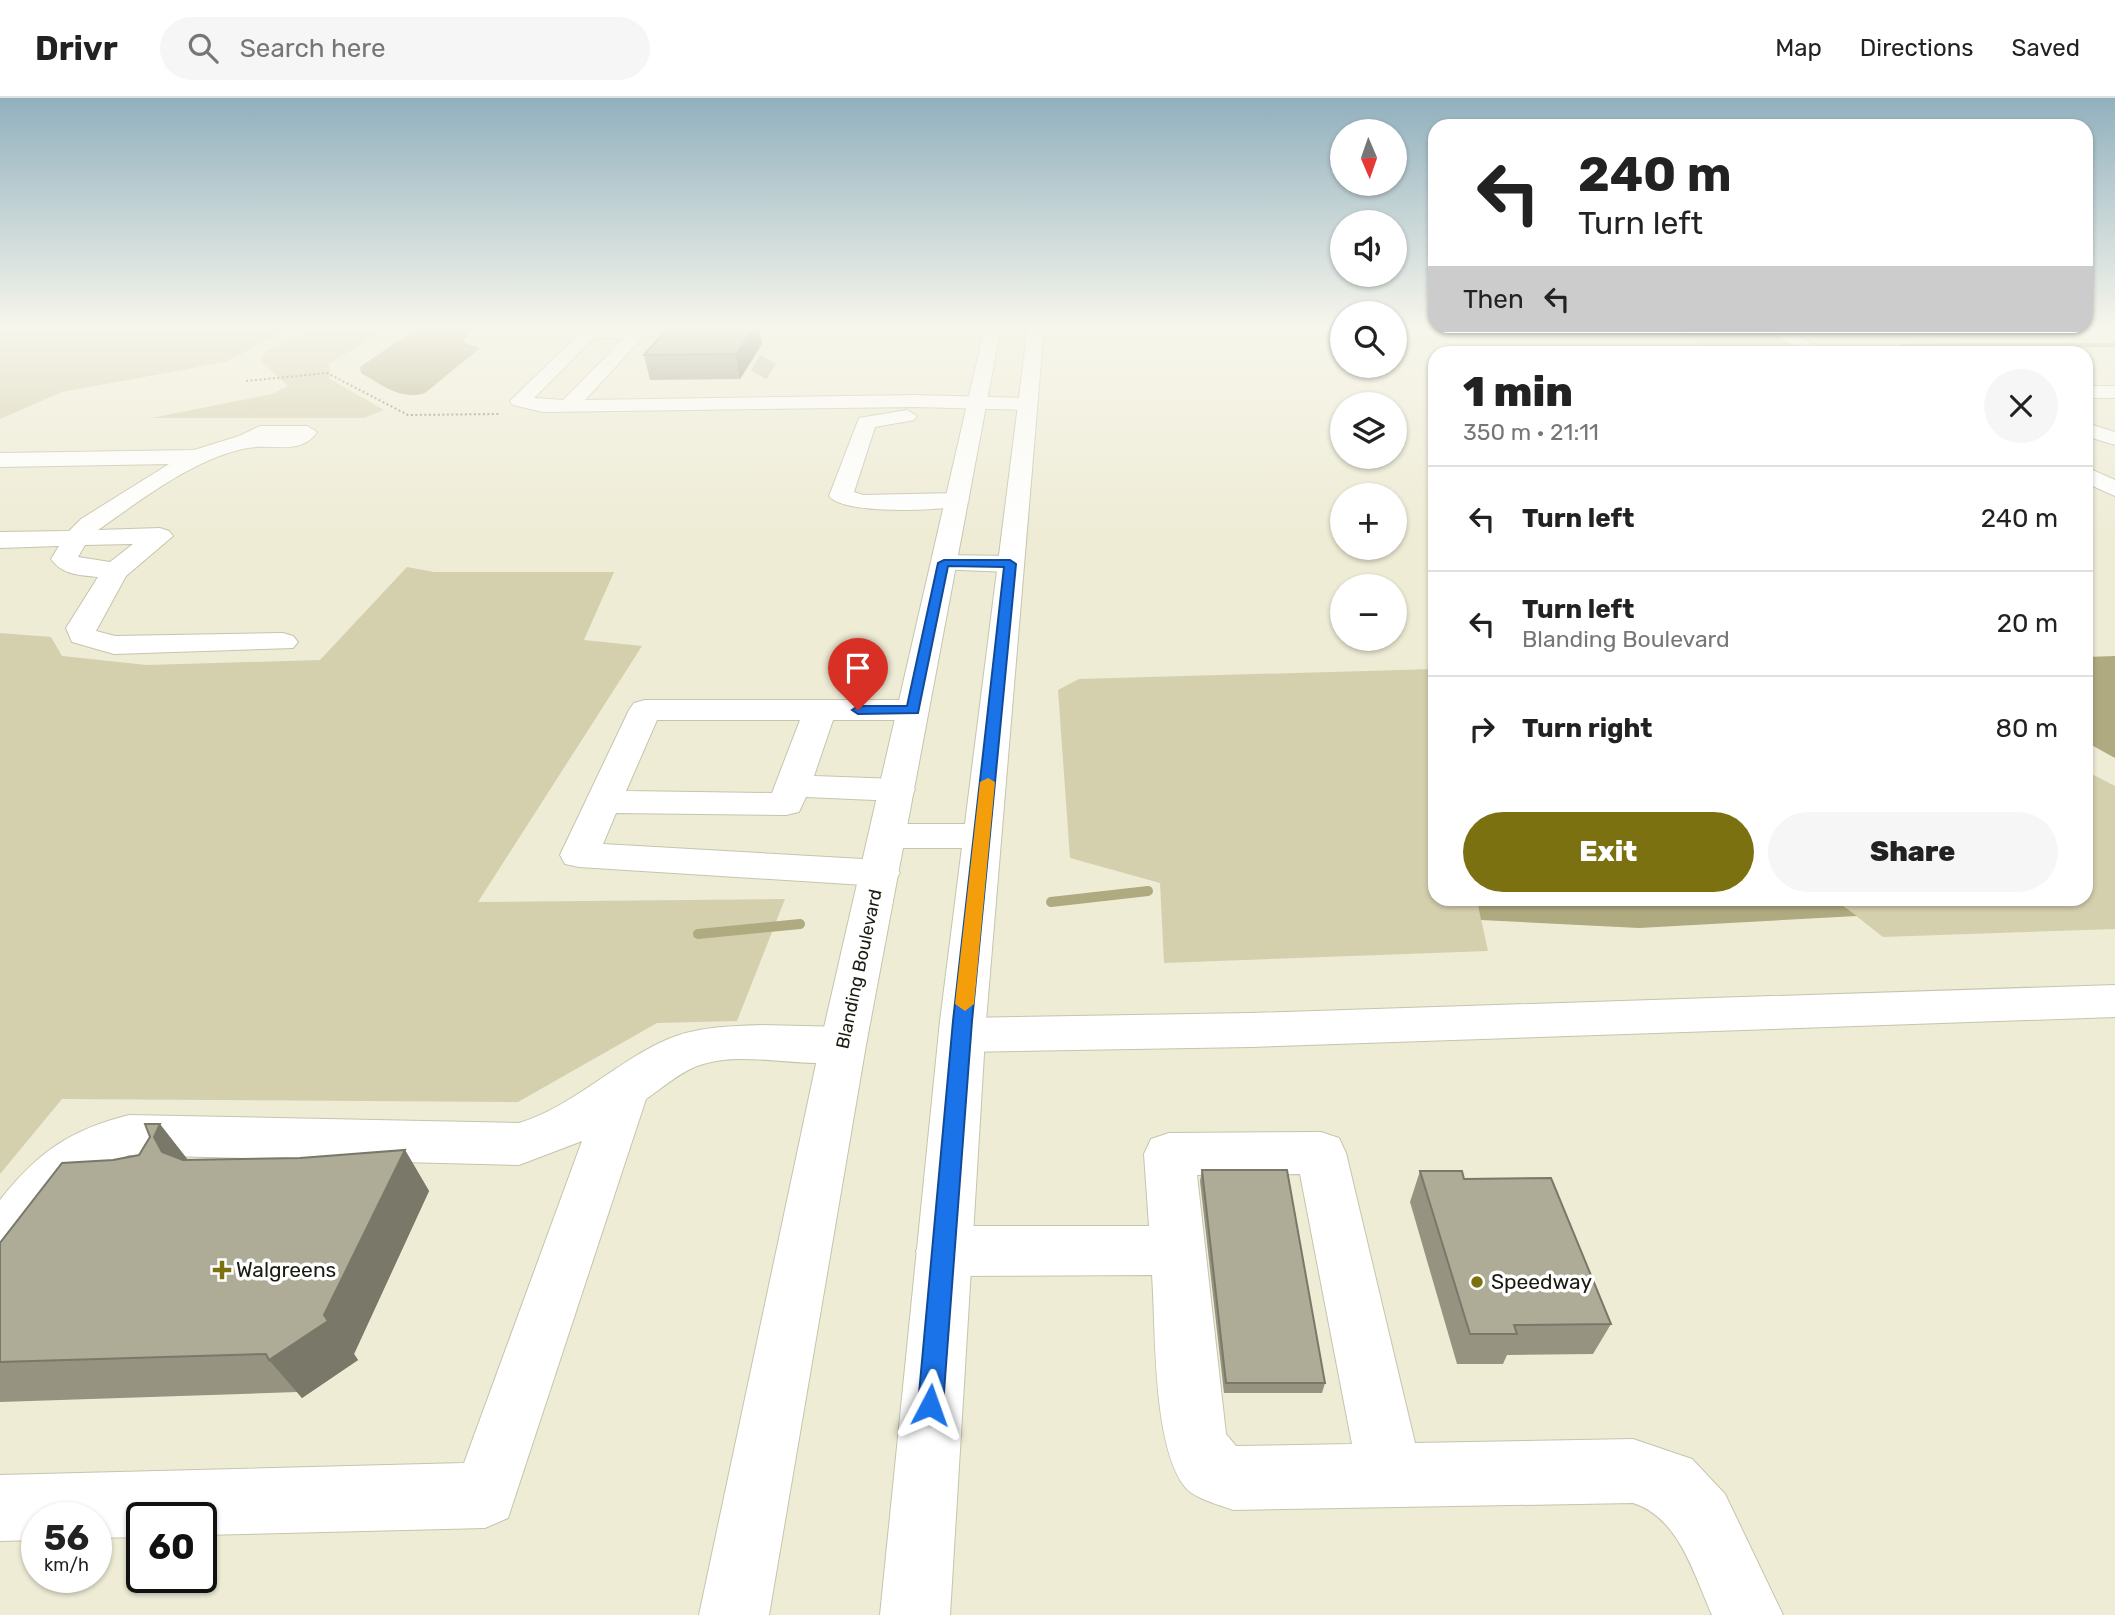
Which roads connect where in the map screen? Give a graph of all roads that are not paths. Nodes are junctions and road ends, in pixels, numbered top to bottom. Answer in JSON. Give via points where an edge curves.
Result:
{"nodes":[{"id":1,"x":524,"y":397,"type":"edge"},
{"id":2,"x":577,"y":397,"type":"edge"},
{"id":3,"x":746,"y":397,"type":"tunnel mouth"},
{"id":4,"x":979,"y":397,"type":"edge"},
{"id":5,"x":1028,"y":397,"type":"edge"},
{"id":6,"x":1027,"y":404,"type":"junction"},
{"id":7,"x":741,"y":405,"type":"junction"},
{"id":8,"x":568,"y":406,"type":"junction"},
{"id":9,"x":976,"y":409,"type":"junction"},
{"id":10,"x":2093,"y":431,"type":"edge"},
{"id":11,"x":2115,"y":439,"type":"edge"},
{"id":12,"x":38,"y":441,"type":"dead end"},
{"id":13,"x":247,"y":441,"type":"dead end"},
{"id":14,"x":195,"y":457,"type":"junction"},
{"id":15,"x":2,"y":459,"type":"edge"},
{"id":16,"x":2093,"y":478,"type":"edge"},
{"id":17,"x":158,"y":480,"type":"junction"},
{"id":18,"x":0,"y":482,"type":"edge"},
{"id":19,"x":2115,"y":489,"type":"edge"},
{"id":20,"x":957,"y":500,"type":"junction"},
{"id":21,"x":76,"y":538,"type":"junction"},
{"id":22,"x":0,"y":540,"type":"edge"},
{"id":23,"x":944,"y":563,"type":"junction"},
{"id":24,"x":1010,"y":564,"type":"junction"},
{"id":25,"x":115,"y":571,"type":"junction"},
{"id":26,"x":283,"y":642,"type":"dead end"},
{"id":27,"x":913,"y":710,"type":"junction"},
{"id":28,"x":825,"y":711,"type":"junction"},
{"id":29,"x":792,"y":786,"type":"junction"},
{"id":30,"x":897,"y":790,"type":"junction"},
{"id":31,"x":604,"y":802,"type":"junction"},
{"id":32,"x":982,"y":836,"type":"junction"},
{"id":33,"x":884,"y":855,"type":"junction"},
{"id":34,"x":2115,"y":1001,"type":"edge"},
{"id":35,"x":962,"y":1035,"type":"junction"},
{"id":36,"x":843,"y":1045,"type":"junction"},
{"id":37,"x":625,"y":1090,"type":"junction"},
{"id":38,"x":513,"y":1157,"type":"dead end"},
{"id":39,"x":215,"y":1176,"type":"edge"},
{"id":40,"x":154,"y":1177,"type":"edge"},
{"id":41,"x":46,"y":1182,"type":"junction"},
{"id":42,"x":0,"y":1242,"type":"edge"},
{"id":43,"x":1177,"y":1250,"type":"junction"},
{"id":44,"x":943,"y":1251,"type":"junction"},
{"id":45,"x":1391,"y":1475,"type":"junction"},
{"id":46,"x":0,"y":1508,"type":"edge"},
{"id":47,"x":734,"y":1615,"type":"edge"},
{"id":48,"x":915,"y":1615,"type":"edge"},
{"id":49,"x":1748,"y":1615,"type":"edge"}],
"edges":[{"from":1,"to":8,"type":"main road","via":[[520,401],[533,406]]},
{"from":2,"to":8,"type":"main road"},
{"from":3,"to":7,"type":"main road"},
{"from":4,"to":9,"type":"main road","name":"Blanding Boulevard"},
{"from":5,"to":6,"type":"main road"},
{"from":6,"to":9,"type":"main road"},
{"from":6,"to":24,"type":"main road"},
{"from":7,"to":8,"type":"main road"},
{"from":7,"to":9,"type":"main road","via":[[915,401]]},
{"from":9,"to":20,"type":"main road","name":"Blanding Boulevard"},
{"from":9,"to":20,"type":"main road","via":[[866,422],[841,496],[862,502]]},
{"from":10,"to":11,"type":"main road"},
{"from":12,"to":15,"type":"main road"},
{"from":13,"to":14,"type":"main road"},
{"from":14,"to":15,"type":"main road"},
{"from":14,"to":17,"type":"main road"},
{"from":16,"to":19,"type":"main road"},
{"from":17,"to":18,"type":"main road"},
{"from":17,"to":21,"type":"main road"},
{"from":20,"to":23,"type":"main road","name":"Blanding Boulevard"},
{"from":21,"to":22,"type":"main road"},
{"from":21,"to":25,"type":"main road","via":[[64,559],[74,566]]},
{"from":21,"to":25,"type":"main road","via":[[160,536]]},
{"from":23,"to":24,"type":"main road"},
{"from":23,"to":27,"type":"main road","name":"Blanding Boulevard"},
{"from":24,"to":32,"type":"main road"},
{"from":25,"to":26,"type":"main road","via":[[81,628],[82,636],[114,645]]},
{"from":27,"to":28,"type":"main road"},
{"from":27,"to":30,"type":"main road","name":"Blanding Boulevard"},
{"from":28,"to":29,"type":"main road"},
{"from":28,"to":31,"type":"main road","via":[[645,710]]},
{"from":29,"to":30,"type":"main road"},
{"from":29,"to":31,"type":"main road","via":[[786,804]]},
{"from":30,"to":33,"type":"main road","name":"Blanding Boulevard"},
{"from":31,"to":33,"type":"main road","via":[[579,855]]},
{"from":32,"to":33,"type":"main road"},
{"from":32,"to":35,"type":"main road"},
{"from":33,"to":36,"type":"main road","name":"Blanding Boulevard"},
{"from":34,"to":35,"type":"main road","via":[[1251,1030]]},
{"from":35,"to":44,"type":"main road"},
{"from":36,"to":37,"type":"main road","via":[[701,1046],[667,1060]]},
{"from":36,"to":47,"type":"main road","name":"Blanding Boulevard"},
{"from":37,"to":41,"type":"main road","via":[[555,1133],[519,1144],[129,1135],[85,1149]]},
{"from":37,"to":46,"type":"main road","via":[[485,1495]]},
{"from":38,"to":39,"type":"main road","via":[[407,1162],[350,1173]]},
{"from":40,"to":41,"type":"main road"},
{"from":41,"to":42,"type":"main road"},
{"from":43,"to":44,"type":"main road"},
{"from":43,"to":45,"type":"main road","via":[[1195,1441],[1208,1466],[1233,1478]]},
{"from":43,"to":45,"type":"main road","via":[[1169,1154],[1321,1153]]},
{"from":44,"to":48,"type":"main road"},
{"from":45,"to":49,"type":"main road","via":[[1633,1471],[1669,1482],[1702,1517]]}]}
